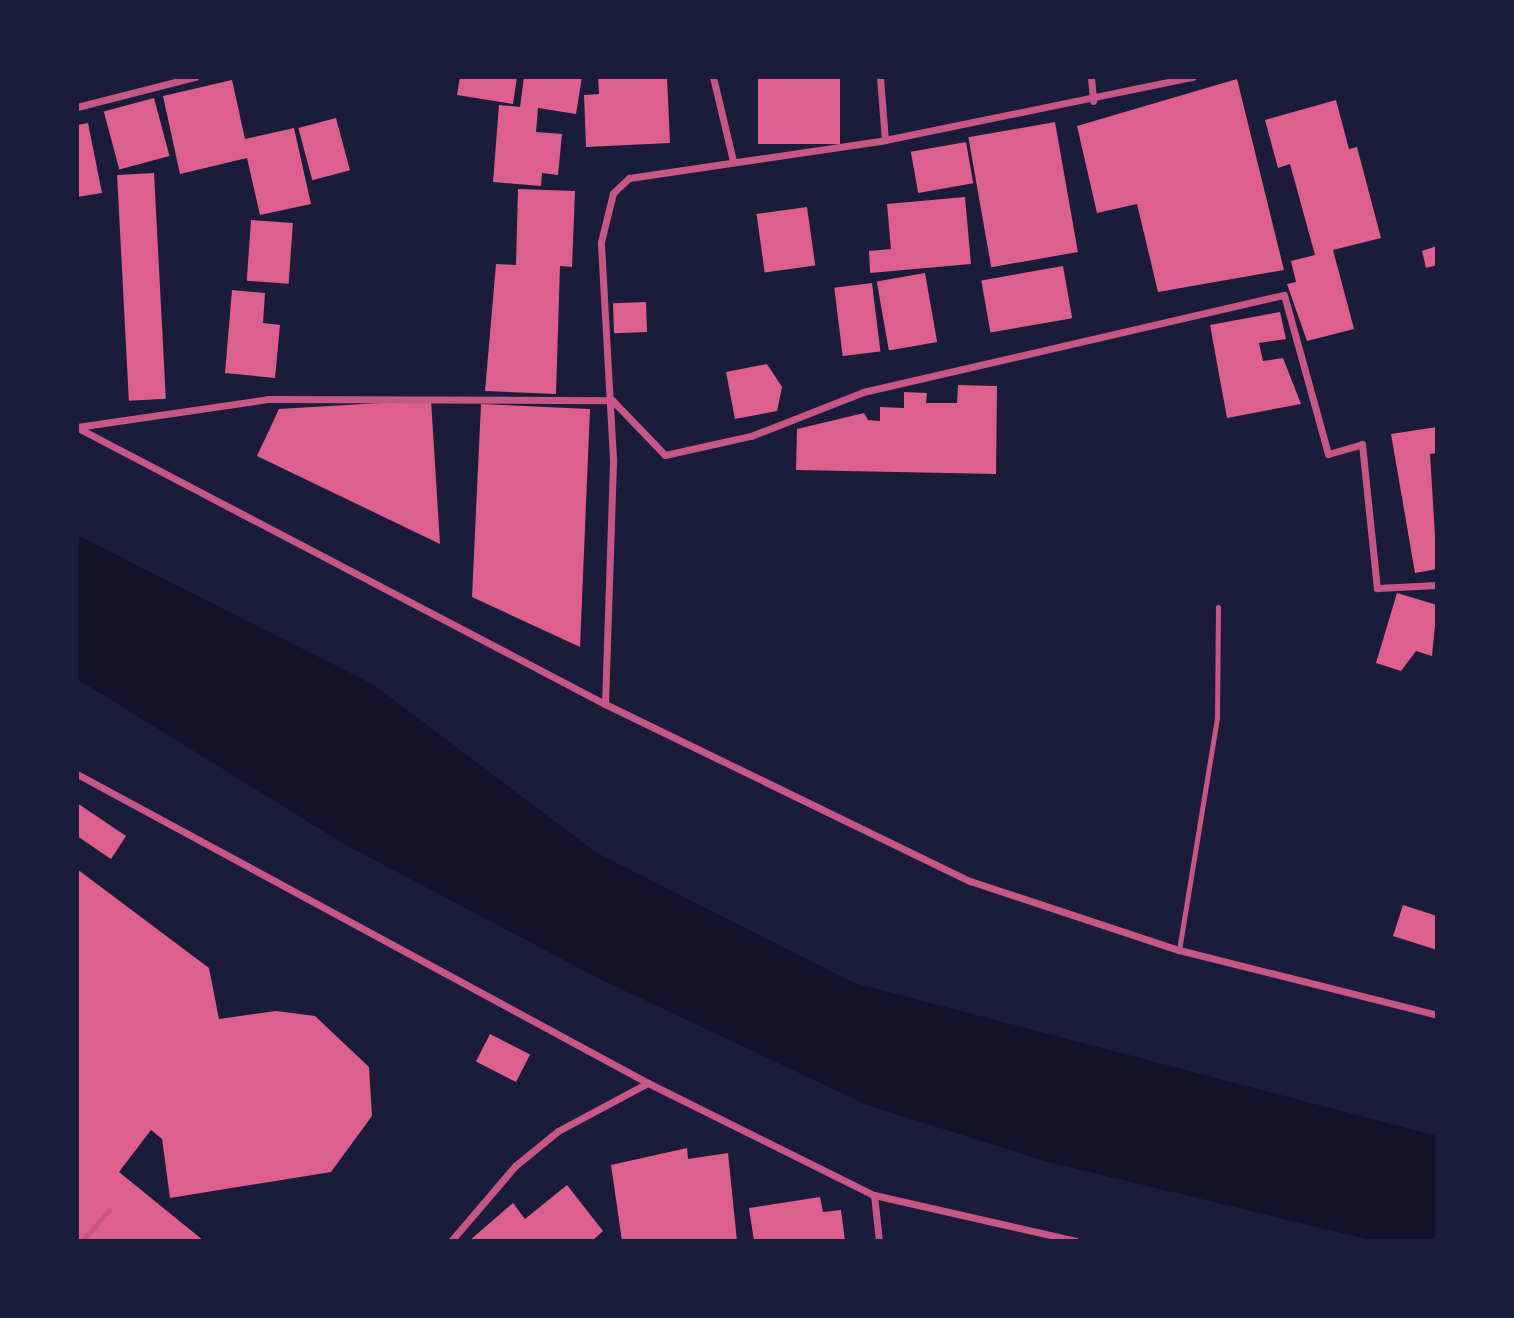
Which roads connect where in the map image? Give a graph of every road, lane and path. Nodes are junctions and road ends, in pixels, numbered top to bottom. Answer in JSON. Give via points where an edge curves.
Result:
{"nodes":[{"id":1,"x":195,"y":77,"type":"edge"},
{"id":2,"x":713,"y":77,"type":"edge"},
{"id":3,"x":880,"y":77,"type":"edge"},
{"id":4,"x":1091,"y":77,"type":"edge"},
{"id":5,"x":1193,"y":77,"type":"edge"},
{"id":6,"x":1093,"y":101,"type":"junction"},
{"id":7,"x":77,"y":107,"type":"edge"},
{"id":8,"x":885,"y":140,"type":"junction"},
{"id":9,"x":733,"y":160,"type":"junction"},
{"id":10,"x":611,"y":400,"type":"junction"},
{"id":11,"x":77,"y":427,"type":"edge"},
{"id":12,"x":1437,"y":586,"type":"edge"},
{"id":13,"x":1218,"y":607,"type":"dead end"},
{"id":14,"x":605,"y":704,"type":"junction"},
{"id":15,"x":77,"y":774,"type":"edge"},
{"id":16,"x":1179,"y":950,"type":"junction"},
{"id":17,"x":1437,"y":1015,"type":"edge"},
{"id":18,"x":648,"y":1083,"type":"junction"},
{"id":19,"x":874,"y":1195,"type":"junction"},
{"id":20,"x":109,"y":1210,"type":"dead end"},
{"id":21,"x":82,"y":1241,"type":"edge"},
{"id":22,"x":451,"y":1241,"type":"edge"},
{"id":23,"x":879,"y":1241,"type":"edge"},
{"id":24,"x":1076,"y":1241,"type":"edge"}],
"edges":[{"from":1,"to":7,"type":"street"},
{"from":2,"to":9,"type":"street"},
{"from":3,"to":8,"type":"street"},
{"from":4,"to":6,"type":"street"},
{"from":5,"to":6,"type":"street"},
{"from":6,"to":8,"type":"street"},
{"from":8,"to":9,"type":"street"},
{"from":9,"to":10,"type":"street","via":[[629,178],[613,193],[601,242]]},
{"from":10,"to":11,"type":"street","via":[[268,399]]},
{"from":10,"to":12,"type":"street","via":[[665,455],[751,436],[863,392],[1284,295],[1328,454],[1362,444],[1377,588]]},
{"from":10,"to":14,"type":"street"},
{"from":11,"to":14,"type":"street"},
{"from":13,"to":16,"type":"lane","via":[[1217,718]]},
{"from":14,"to":16,"type":"street","via":[[970,881]]},
{"from":15,"to":18,"type":"street"},
{"from":16,"to":17,"type":"street"},
{"from":18,"to":19,"type":"street"},
{"from":18,"to":22,"type":"street","via":[[558,1131],[515,1166]]},
{"from":19,"to":23,"type":"street"},
{"from":19,"to":24,"type":"street"},
{"from":20,"to":21,"type":"lane"}]}
